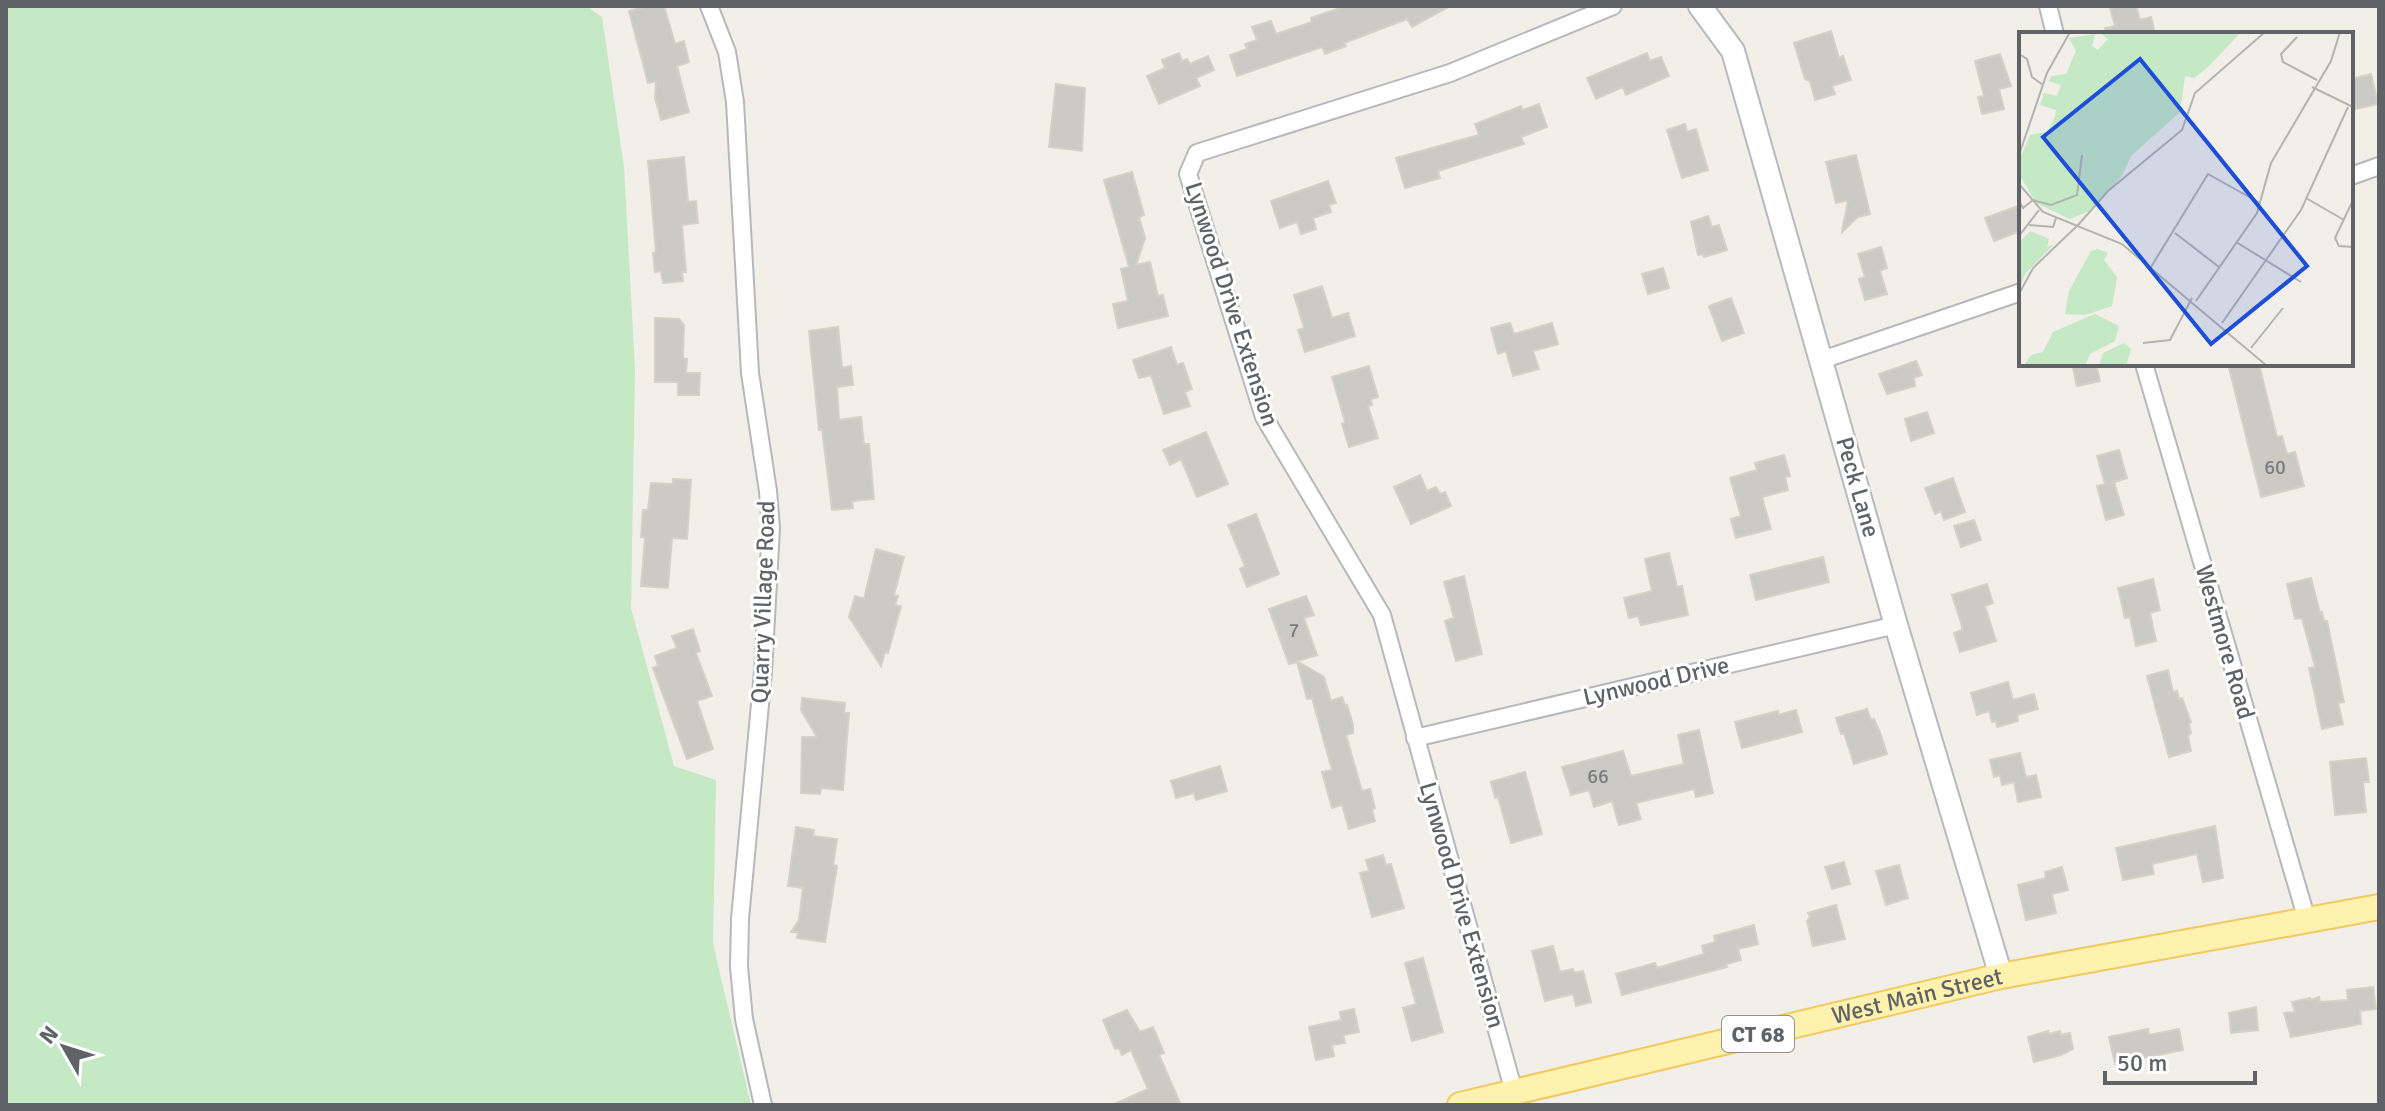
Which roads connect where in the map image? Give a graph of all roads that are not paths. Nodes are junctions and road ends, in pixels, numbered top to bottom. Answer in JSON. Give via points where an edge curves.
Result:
{"nodes":[{"id":1,"x":709,"y":6,"type":"edge"},
{"id":2,"x":1613,"y":6,"type":"edge"},
{"id":3,"x":1700,"y":6,"type":"edge"},
{"id":4,"x":2048,"y":6,"type":"edge"},
{"id":5,"x":2054,"y":32,"type":"edge"},
{"id":6,"x":2379,"y":166,"type":"edge"},
{"id":7,"x":2353,"y":175,"type":"edge"},
{"id":8,"x":2019,"y":293,"type":"edge"},
{"id":9,"x":1822,"y":360,"type":"junction"},
{"id":10,"x":2145,"y":366,"type":"edge"},
{"id":11,"x":1896,"y":625,"type":"junction"},
{"id":12,"x":1415,"y":738,"type":"junction"},
{"id":13,"x":2379,"y":907,"type":"edge"},
{"id":14,"x":2307,"y":920,"type":"junction"},
{"id":15,"x":2001,"y":976,"type":"junction"},
{"id":16,"x":1514,"y":1092,"type":"junction"},
{"id":17,"x":763,"y":1105,"type":"edge"},
{"id":18,"x":1460,"y":1105,"type":"edge"}],
"edges":[{"from":1,"to":17,"type":"street","name":"Quarry Village Road","via":[[727,52],[735,102],[750,373],[771,528],[739,967]]},
{"from":2,"to":12,"type":"street","name":"Lynwood Drive Extension","via":[[1450,73],[1197,153],[1188,174],[1264,417],[1382,615]]},
{"from":3,"to":9,"type":"street","name":"Peck Lane","via":[[1733,51]]},
{"from":4,"to":5,"type":"street"},
{"from":6,"to":7,"type":"street"},
{"from":8,"to":9,"type":"street"},
{"from":9,"to":11,"type":"street","name":"Peck Lane"},
{"from":10,"to":14,"type":"street","name":"Westmore Road"},
{"from":11,"to":12,"type":"street","name":"Lynwood Drive"},
{"from":11,"to":15,"type":"street","name":"Peck Lane"},
{"from":12,"to":16,"type":"street","name":"Lynwood Drive Extension"},
{"from":13,"to":14,"type":"main road","name":"West Main Street","number":"CT 68"},
{"from":14,"to":15,"type":"main road","name":"West Main Street","number":"CT 68"},
{"from":15,"to":16,"type":"main road","name":"West Main Street","number":"CT 68"},
{"from":16,"to":18,"type":"main road","name":"West Main Street","number":"CT 68"}]}
